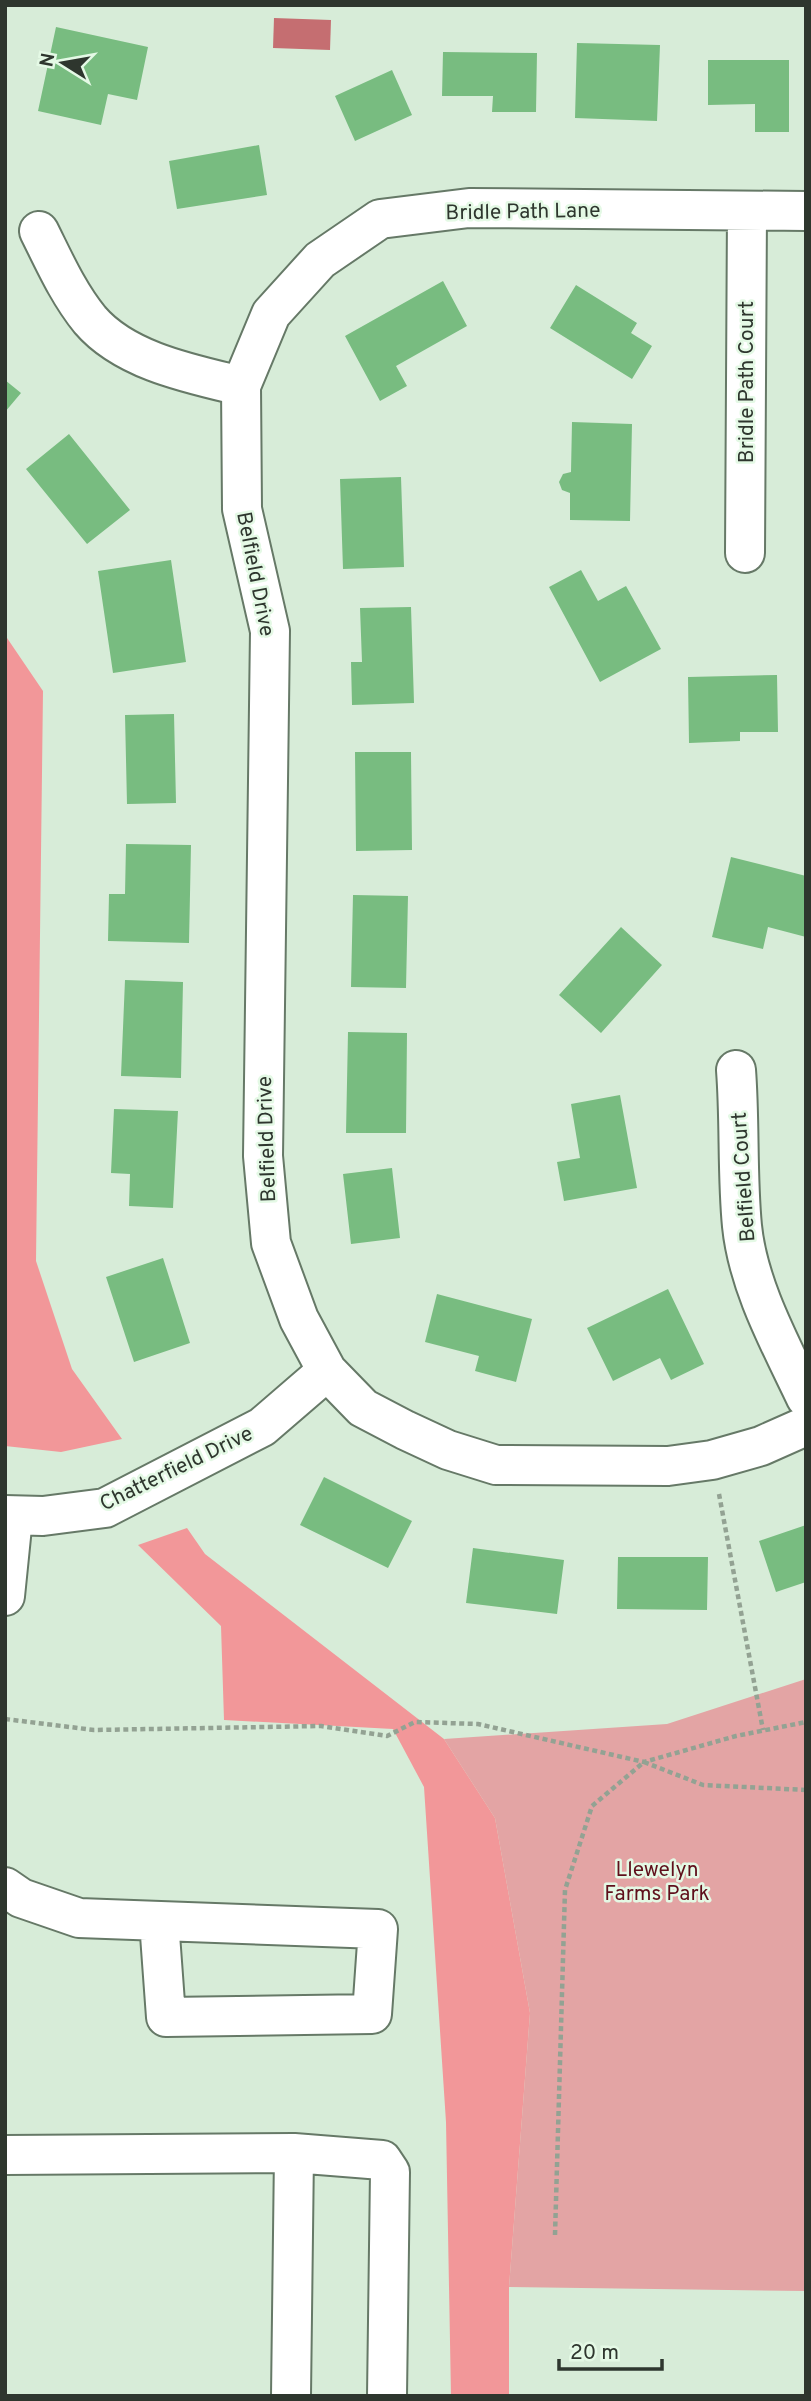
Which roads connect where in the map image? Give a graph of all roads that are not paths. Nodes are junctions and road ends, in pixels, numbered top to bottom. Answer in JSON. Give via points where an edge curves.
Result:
{"nodes":[{"id":1,"x":747,"y":211,"type":"junction"},
{"id":2,"x":806,"y":211,"type":"edge"},
{"id":3,"x":39,"y":231,"type":"dead end"},
{"id":4,"x":241,"y":386,"type":"junction"},
{"id":5,"x":745,"y":553,"type":"dead end"},
{"id":6,"x":736,"y":1070,"type":"dead end"},
{"id":7,"x":327,"y":1371,"type":"junction"},
{"id":8,"x":806,"y":1398,"type":"edge"},
{"id":9,"x":806,"y":1426,"type":"edge"},
{"id":10,"x":9,"y":1516,"type":"edge"},
{"id":11,"x":5,"y":1596,"type":"edge"},
{"id":12,"x":5,"y":1887,"type":"edge"},
{"id":13,"x":159,"y":1921,"type":"junction"},
{"id":14,"x":294,"y":2153,"type":"junction"},
{"id":15,"x":5,"y":2155,"type":"edge"},
{"id":16,"x":291,"y":2396,"type":"edge"},
{"id":17,"x":387,"y":2396,"type":"edge"}],
"edges":[{"from":1,"to":2,"type":"street","name":"Bridle Path Lane"},
{"from":1,"to":4,"type":"street","name":"Bridle Path Lane","via":[[468,208],[380,219],[320,260],[271,314]]},
{"from":1,"to":5,"type":"street","name":"Bridle Path Court"},
{"from":3,"to":4,"type":"street","via":[[69,291],[91,321],[119,345],[187,373]]},
{"from":4,"to":7,"type":"street","name":"Belfield Drive","via":[[242,509],[270,631],[262,1156],[271,1243],[299,1319]]},
{"from":6,"to":8,"type":"street","name":"Belfield Court","via":[[743,1227],[750,1261]]},
{"from":7,"to":9,"type":"street","name":"Belfield Drive","via":[[363,1408],[448,1450],[496,1465],[668,1466],[761,1446]]},
{"from":7,"to":10,"type":"street","name":"Chatterfield Drive","via":[[262,1427],[105,1508]]},
{"from":10,"to":11,"type":"street"},
{"from":12,"to":13,"type":"street","via":[[20,1898],[79,1918]]},
{"from":13,"to":13,"type":"street","via":[[378,1929],[372,2014],[166,2017]]},
{"from":14,"to":15,"type":"street"},
{"from":14,"to":16,"type":"street"},
{"from":14,"to":17,"type":"street","via":[[382,2160],[390,2172]]}]}
